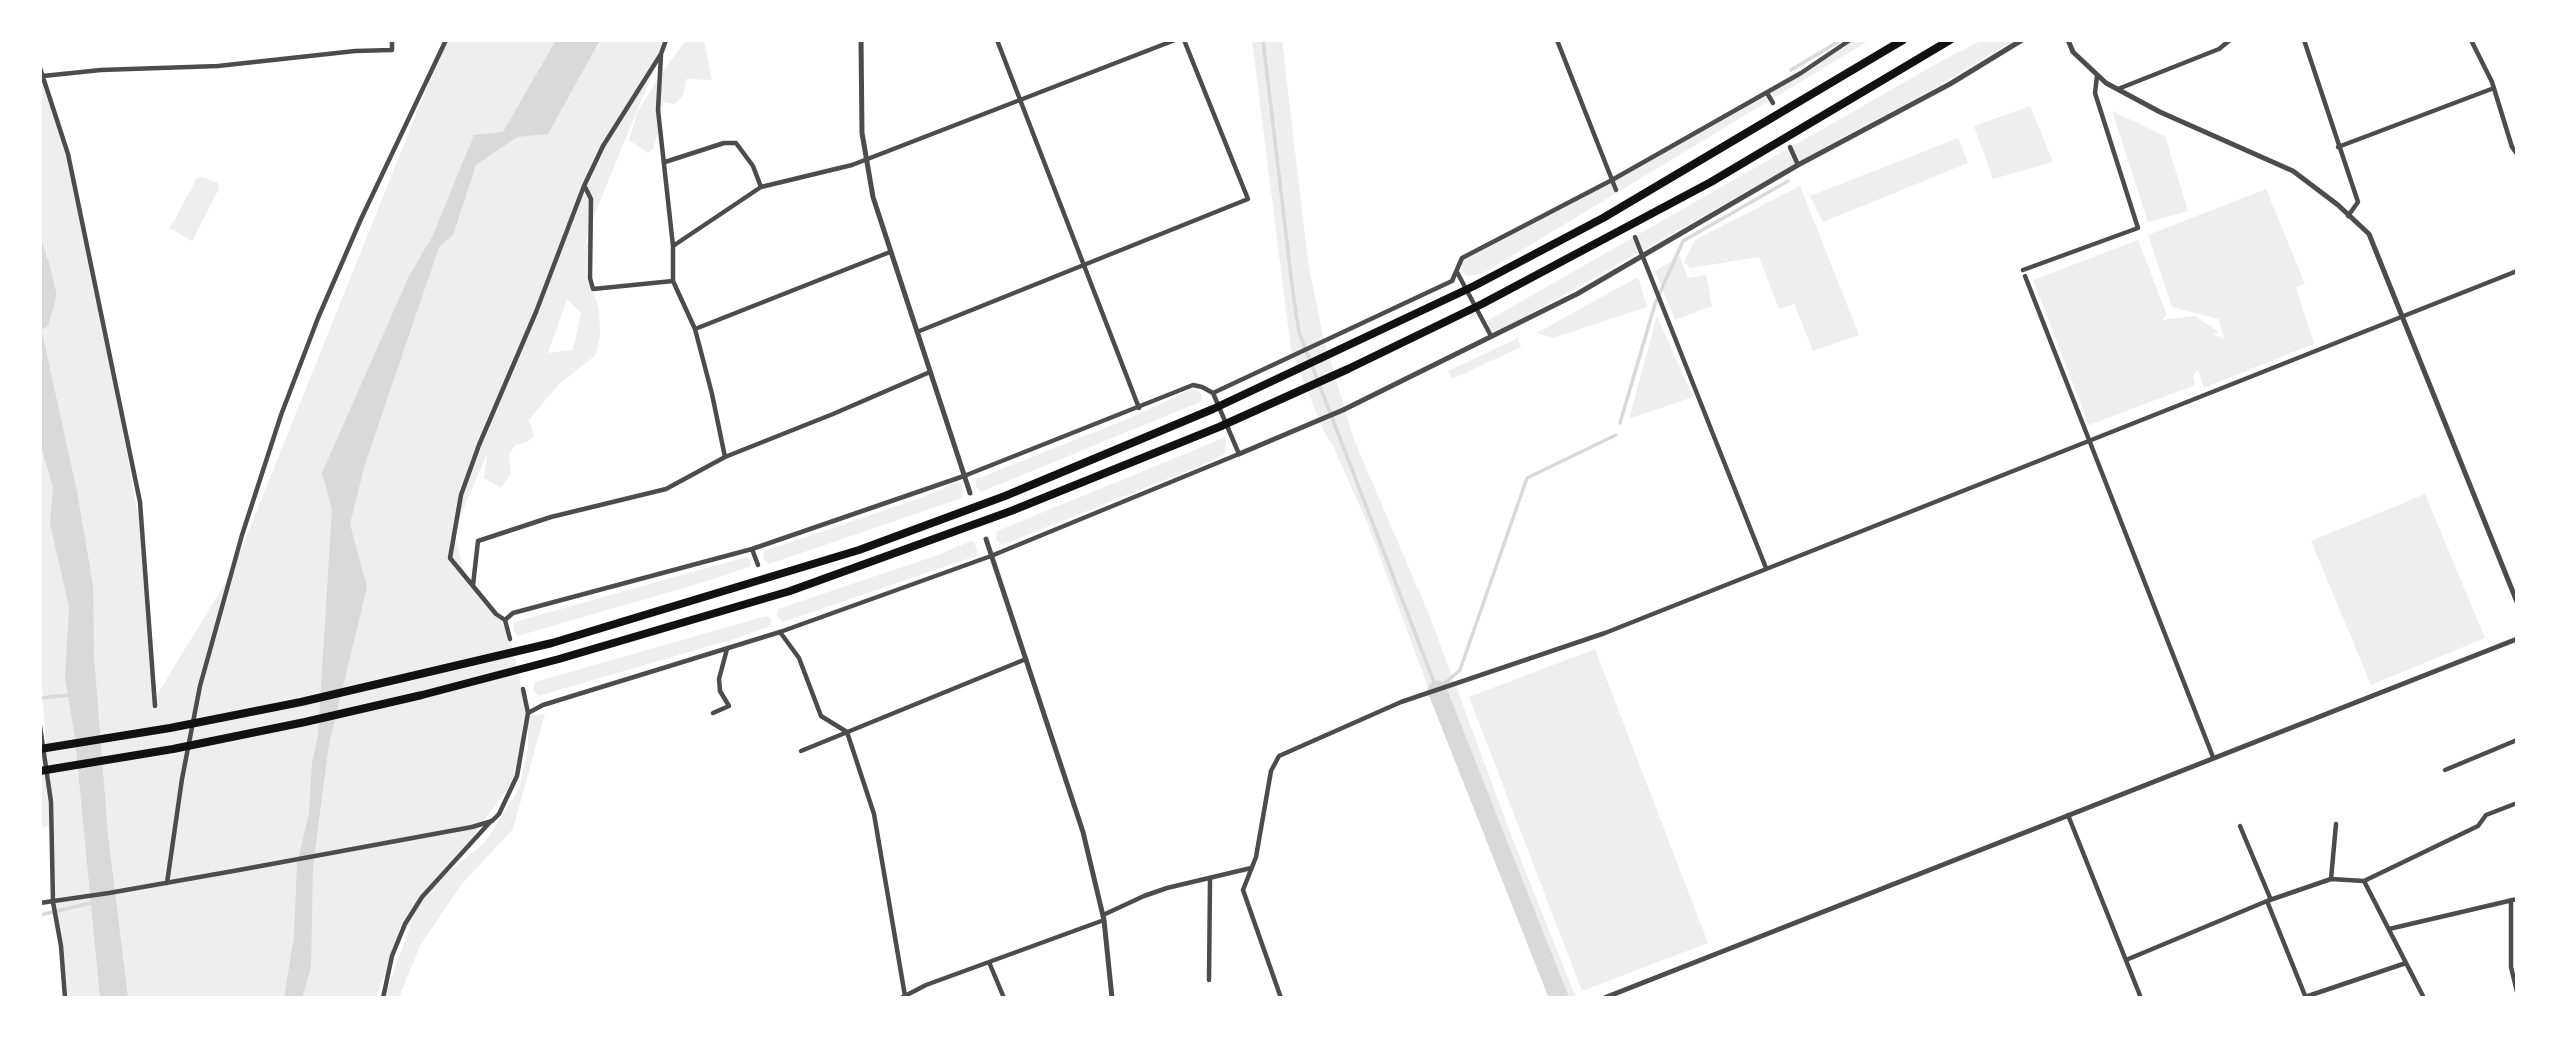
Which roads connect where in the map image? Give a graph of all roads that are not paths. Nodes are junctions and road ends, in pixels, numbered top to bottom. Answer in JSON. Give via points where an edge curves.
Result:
{"nodes":[{"id":1,"x":392,"y":40,"type":"edge"},
{"id":2,"x":446,"y":40,"type":"edge"},
{"id":3,"x":666,"y":40,"type":"edge"},
{"id":4,"x":861,"y":40,"type":"edge"},
{"id":5,"x":997,"y":40,"type":"edge"},
{"id":6,"x":1175,"y":40,"type":"edge"},
{"id":7,"x":1184,"y":40,"type":"edge"},
{"id":8,"x":1557,"y":40,"type":"edge"},
{"id":9,"x":1850,"y":40,"type":"edge"},
{"id":10,"x":1900,"y":40,"type":"edge"},
{"id":11,"x":1950,"y":40,"type":"edge"},
{"id":12,"x":2022,"y":40,"type":"edge"},
{"id":13,"x":2068,"y":40,"type":"edge"},
{"id":14,"x":2230,"y":40,"type":"edge"},
{"id":15,"x":2304,"y":40,"type":"edge"},
{"id":16,"x":2471,"y":40,"type":"edge"},
{"id":17,"x":661,"y":54,"type":"junction"},
{"id":18,"x":40,"y":68,"type":"edge"},
{"id":19,"x":43,"y":76,"type":"junction"},
{"id":20,"x":2097,"y":76,"type":"junction"},
{"id":21,"x":2494,"y":88,"type":"junction"},
{"id":22,"x":2117,"y":90,"type":"junction"},
{"id":23,"x":1767,"y":93,"type":"junction"},
{"id":24,"x":1019,"y":101,"type":"junction"},
{"id":25,"x":1773,"y":103,"type":"dead end"},
{"id":26,"x":1790,"y":147,"type":"dead end"},
{"id":27,"x":2338,"y":147,"type":"junction"},
{"id":28,"x":2516,"y":153,"type":"edge"},
{"id":29,"x":865,"y":160,"type":"junction"},
{"id":30,"x":665,"y":162,"type":"junction"},
{"id":31,"x":1798,"y":165,"type":"junction"},
{"id":32,"x":1612,"y":180,"type":"junction"},
{"id":33,"x":584,"y":186,"type":"junction"},
{"id":34,"x":761,"y":187,"type":"junction"},
{"id":35,"x":1616,"y":190,"type":"dead end"},
{"id":36,"x":2348,"y":216,"type":"junction"},
{"id":37,"x":1635,"y":237,"type":"dead end"},
{"id":38,"x":673,"y":246,"type":"junction"},
{"id":39,"x":890,"y":252,"type":"junction"},
{"id":40,"x":1643,"y":256,"type":"junction"},
{"id":41,"x":1084,"y":265,"type":"junction"},
{"id":42,"x":1457,"y":271,"type":"junction"},
{"id":43,"x":2517,"y":271,"type":"edge"},
{"id":44,"x":673,"y":281,"type":"junction"},
{"id":45,"x":2402,"y":316,"type":"junction"},
{"id":46,"x":695,"y":329,"type":"junction"},
{"id":47,"x":917,"y":332,"type":"junction"},
{"id":48,"x":1491,"y":336,"type":"junction"},
{"id":49,"x":930,"y":372,"type":"junction"},
{"id":50,"x":1213,"y":393,"type":"junction"},
{"id":51,"x":1139,"y":408,"type":"junction"},
{"id":52,"x":2089,"y":439,"type":"junction"},
{"id":53,"x":1239,"y":454,"type":"junction"},
{"id":54,"x":725,"y":457,"type":"junction"},
{"id":55,"x":964,"y":476,"type":"junction"},
{"id":56,"x":970,"y":493,"type":"dead end"},
{"id":57,"x":986,"y":539,"type":"dead end"},
{"id":58,"x":752,"y":549,"type":"junction"},
{"id":59,"x":991,"y":556,"type":"junction"},
{"id":60,"x":758,"y":565,"type":"dead end"},
{"id":61,"x":1766,"y":568,"type":"junction"},
{"id":62,"x":473,"y":586,"type":"junction"},
{"id":63,"x":2517,"y":602,"type":"edge"},
{"id":64,"x":505,"y":620,"type":"junction"},
{"id":65,"x":780,"y":632,"type":"junction"},
{"id":66,"x":510,"y":639,"type":"dead end"},
{"id":67,"x":2517,"y":639,"type":"edge"},
{"id":68,"x":727,"y":649,"type":"junction"},
{"id":69,"x":1026,"y":659,"type":"junction"},
{"id":70,"x":523,"y":689,"type":"dead end"},
{"id":71,"x":155,"y":706,"type":"dead end"},
{"id":72,"x":528,"y":713,"type":"junction"},
{"id":73,"x":713,"y":713,"type":"dead end"},
{"id":74,"x":40,"y":726,"type":"edge"},
{"id":75,"x":847,"y":732,"type":"junction"},
{"id":76,"x":2517,"y":740,"type":"edge"},
{"id":77,"x":40,"y":750,"type":"edge"},
{"id":78,"x":801,"y":751,"type":"dead end"},
{"id":79,"x":2213,"y":757,"type":"junction"},
{"id":80,"x":2445,"y":770,"type":"dead end"},
{"id":81,"x":41,"y":771,"type":"edge"},
{"id":82,"x":2517,"y":803,"type":"edge"},
{"id":83,"x":2068,"y":815,"type":"junction"},
{"id":84,"x":492,"y":821,"type":"junction"},
{"id":85,"x":2336,"y":824,"type":"dead end"},
{"id":86,"x":2240,"y":826,"type":"dead end"},
{"id":87,"x":1252,"y":868,"type":"junction"},
{"id":88,"x":2331,"y":878,"type":"junction"},
{"id":89,"x":1210,"y":880,"type":"junction"},
{"id":90,"x":2364,"y":881,"type":"junction"},
{"id":91,"x":166,"y":883,"type":"junction"},
{"id":92,"x":2514,"y":899,"type":"edge"},
{"id":93,"x":2269,"y":900,"type":"junction"},
{"id":94,"x":53,"y":902,"type":"junction"},
{"id":95,"x":40,"y":903,"type":"edge"},
{"id":96,"x":1104,"y":917,"type":"junction"},
{"id":97,"x":2389,"y":929,"type":"junction"},
{"id":98,"x":2126,"y":960,"type":"junction"},
{"id":99,"x":989,"y":962,"type":"junction"},
{"id":100,"x":2406,"y":963,"type":"junction"},
{"id":101,"x":1209,"y":980,"type":"dead end"},
{"id":102,"x":2517,"y":992,"type":"edge"},
{"id":103,"x":903,"y":997,"type":"edge"},
{"id":104,"x":2306,"y":997,"type":"edge"},
{"id":105,"x":65,"y":998,"type":"edge"},
{"id":106,"x":383,"y":998,"type":"edge"},
{"id":107,"x":1004,"y":998,"type":"edge"},
{"id":108,"x":1112,"y":998,"type":"edge"},
{"id":109,"x":1280,"y":998,"type":"edge"},
{"id":110,"x":1604,"y":998,"type":"edge"},
{"id":111,"x":2141,"y":998,"type":"edge"},
{"id":112,"x":2424,"y":998,"type":"edge"}],
"edges":[{"from":1,"to":19,"type":"street","via":[[392,50]]},
{"from":2,"to":91,"type":"street","via":[[318,318],[242,535],[200,686]]},
{"from":3,"to":17,"type":"street"},
{"from":4,"to":29,"type":"street"},
{"from":5,"to":24,"type":"street"},
{"from":6,"to":24,"type":"street"},
{"from":7,"to":41,"type":"street","via":[[1248,200]]},
{"from":8,"to":32,"type":"street"},
{"from":9,"to":23,"type":"street"},
{"from":10,"to":77,"type":"highway","via":[[1604,218],[1474,286],[1213,409],[1006,496],[859,550],[552,643],[209,720]]},
{"from":11,"to":81,"type":"highway","via":[[1711,182],[1482,304],[1219,427],[1011,512],[790,591],[559,659],[422,695],[186,747]]},
{"from":12,"to":31,"type":"street"},
{"from":13,"to":20,"type":"street","via":[[2073,52]]},
{"from":14,"to":22,"type":"street"},
{"from":15,"to":27,"type":"street"},
{"from":16,"to":21,"type":"street"},
{"from":17,"to":30,"type":"street","via":[[658,110]]},
{"from":17,"to":33,"type":"street","via":[[603,146]]},
{"from":18,"to":19,"type":"street"},
{"from":19,"to":71,"type":"street","via":[[68,154],[140,502]]},
{"from":20,"to":22,"type":"street"},
{"from":20,"to":52,"type":"street","via":[[2095,93],[2138,228],[2024,273]]},
{"from":21,"to":27,"type":"street"},
{"from":21,"to":28,"type":"street"},
{"from":22,"to":36,"type":"street","via":[[2293,171]]},
{"from":23,"to":25,"type":"street"},
{"from":23,"to":32,"type":"street"},
{"from":24,"to":29,"type":"street"},
{"from":24,"to":41,"type":"street"},
{"from":26,"to":31,"type":"street"},
{"from":27,"to":36,"type":"street","via":[[2358,202]]},
{"from":29,"to":34,"type":"street"},
{"from":29,"to":39,"type":"street"},
{"from":30,"to":34,"type":"street","via":[[736,143]]},
{"from":30,"to":38,"type":"street"},
{"from":31,"to":40,"type":"street"},
{"from":32,"to":35,"type":"street"},
{"from":32,"to":42,"type":"street","via":[[1462,258]]},
{"from":33,"to":44,"type":"street","via":[[591,199],[593,289]]},
{"from":33,"to":62,"type":"street","via":[[461,495],[450,558]]},
{"from":34,"to":38,"type":"street"},
{"from":36,"to":45,"type":"street","via":[[2369,234]]},
{"from":37,"to":40,"type":"street"},
{"from":38,"to":44,"type":"street"},
{"from":39,"to":46,"type":"street"},
{"from":39,"to":47,"type":"street"},
{"from":40,"to":48,"type":"street"},
{"from":40,"to":61,"type":"street"},
{"from":41,"to":47,"type":"street"},
{"from":41,"to":51,"type":"street"},
{"from":42,"to":48,"type":"street"},
{"from":42,"to":50,"type":"street","via":[[1452,281]]},
{"from":43,"to":45,"type":"street"},
{"from":44,"to":46,"type":"street"},
{"from":45,"to":52,"type":"street"},
{"from":45,"to":63,"type":"street"},
{"from":46,"to":54,"type":"street"},
{"from":47,"to":49,"type":"street"},
{"from":48,"to":53,"type":"street","via":[[1343,410]]},
{"from":49,"to":54,"type":"street"},
{"from":49,"to":55,"type":"street"},
{"from":50,"to":51,"type":"street","via":[[1194,385]]},
{"from":50,"to":53,"type":"street"},
{"from":51,"to":55,"type":"street"},
{"from":52,"to":61,"type":"street"},
{"from":52,"to":79,"type":"street"},
{"from":53,"to":59,"type":"street"},
{"from":54,"to":62,"type":"street","via":[[666,489],[551,517],[478,541]]},
{"from":55,"to":56,"type":"street"},
{"from":55,"to":58,"type":"street"},
{"from":57,"to":59,"type":"street"},
{"from":58,"to":60,"type":"street"},
{"from":58,"to":64,"type":"street","via":[[513,613]]},
{"from":59,"to":65,"type":"street"},
{"from":59,"to":69,"type":"street"},
{"from":61,"to":87,"type":"street","via":[[1605,632],[1401,702],[1279,756],[1271,771]]},
{"from":62,"to":64,"type":"street"},
{"from":64,"to":66,"type":"street"},
{"from":65,"to":68,"type":"street"},
{"from":65,"to":75,"type":"street","via":[[799,659],[821,716]]},
{"from":67,"to":79,"type":"street"},
{"from":68,"to":72,"type":"street"},
{"from":68,"to":73,"type":"street","via":[[719,679],[729,706]]},
{"from":69,"to":75,"type":"street"},
{"from":69,"to":96,"type":"street","via":[[1083,832]]},
{"from":70,"to":72,"type":"street"},
{"from":72,"to":84,"type":"street","via":[[517,776]]},
{"from":74,"to":94,"type":"street","via":[[51,802]]},
{"from":75,"to":78,"type":"street"},
{"from":75,"to":103,"type":"street","via":[[874,814]]},
{"from":76,"to":80,"type":"street"},
{"from":79,"to":83,"type":"street"},
{"from":82,"to":90,"type":"street"},
{"from":83,"to":98,"type":"street"},
{"from":83,"to":110,"type":"street"},
{"from":84,"to":91,"type":"street"},
{"from":84,"to":106,"type":"street","via":[[422,897],[405,924]]},
{"from":85,"to":88,"type":"street"},
{"from":86,"to":93,"type":"street"},
{"from":87,"to":89,"type":"street"},
{"from":87,"to":109,"type":"street","via":[[1243,890]]},
{"from":88,"to":90,"type":"street"},
{"from":88,"to":93,"type":"street"},
{"from":89,"to":96,"type":"street","via":[[1144,896]]},
{"from":89,"to":101,"type":"street"},
{"from":90,"to":97,"type":"street"},
{"from":91,"to":94,"type":"street"},
{"from":92,"to":97,"type":"street"},
{"from":92,"to":102,"type":"street","via":[[2511,967]]},
{"from":93,"to":98,"type":"street"},
{"from":93,"to":104,"type":"street"},
{"from":94,"to":95,"type":"street"},
{"from":94,"to":105,"type":"street"},
{"from":96,"to":99,"type":"street"},
{"from":96,"to":108,"type":"street"},
{"from":97,"to":100,"type":"street"},
{"from":98,"to":111,"type":"street"},
{"from":99,"to":103,"type":"street"},
{"from":99,"to":107,"type":"street"},
{"from":100,"to":104,"type":"street"},
{"from":100,"to":112,"type":"street"}]}
